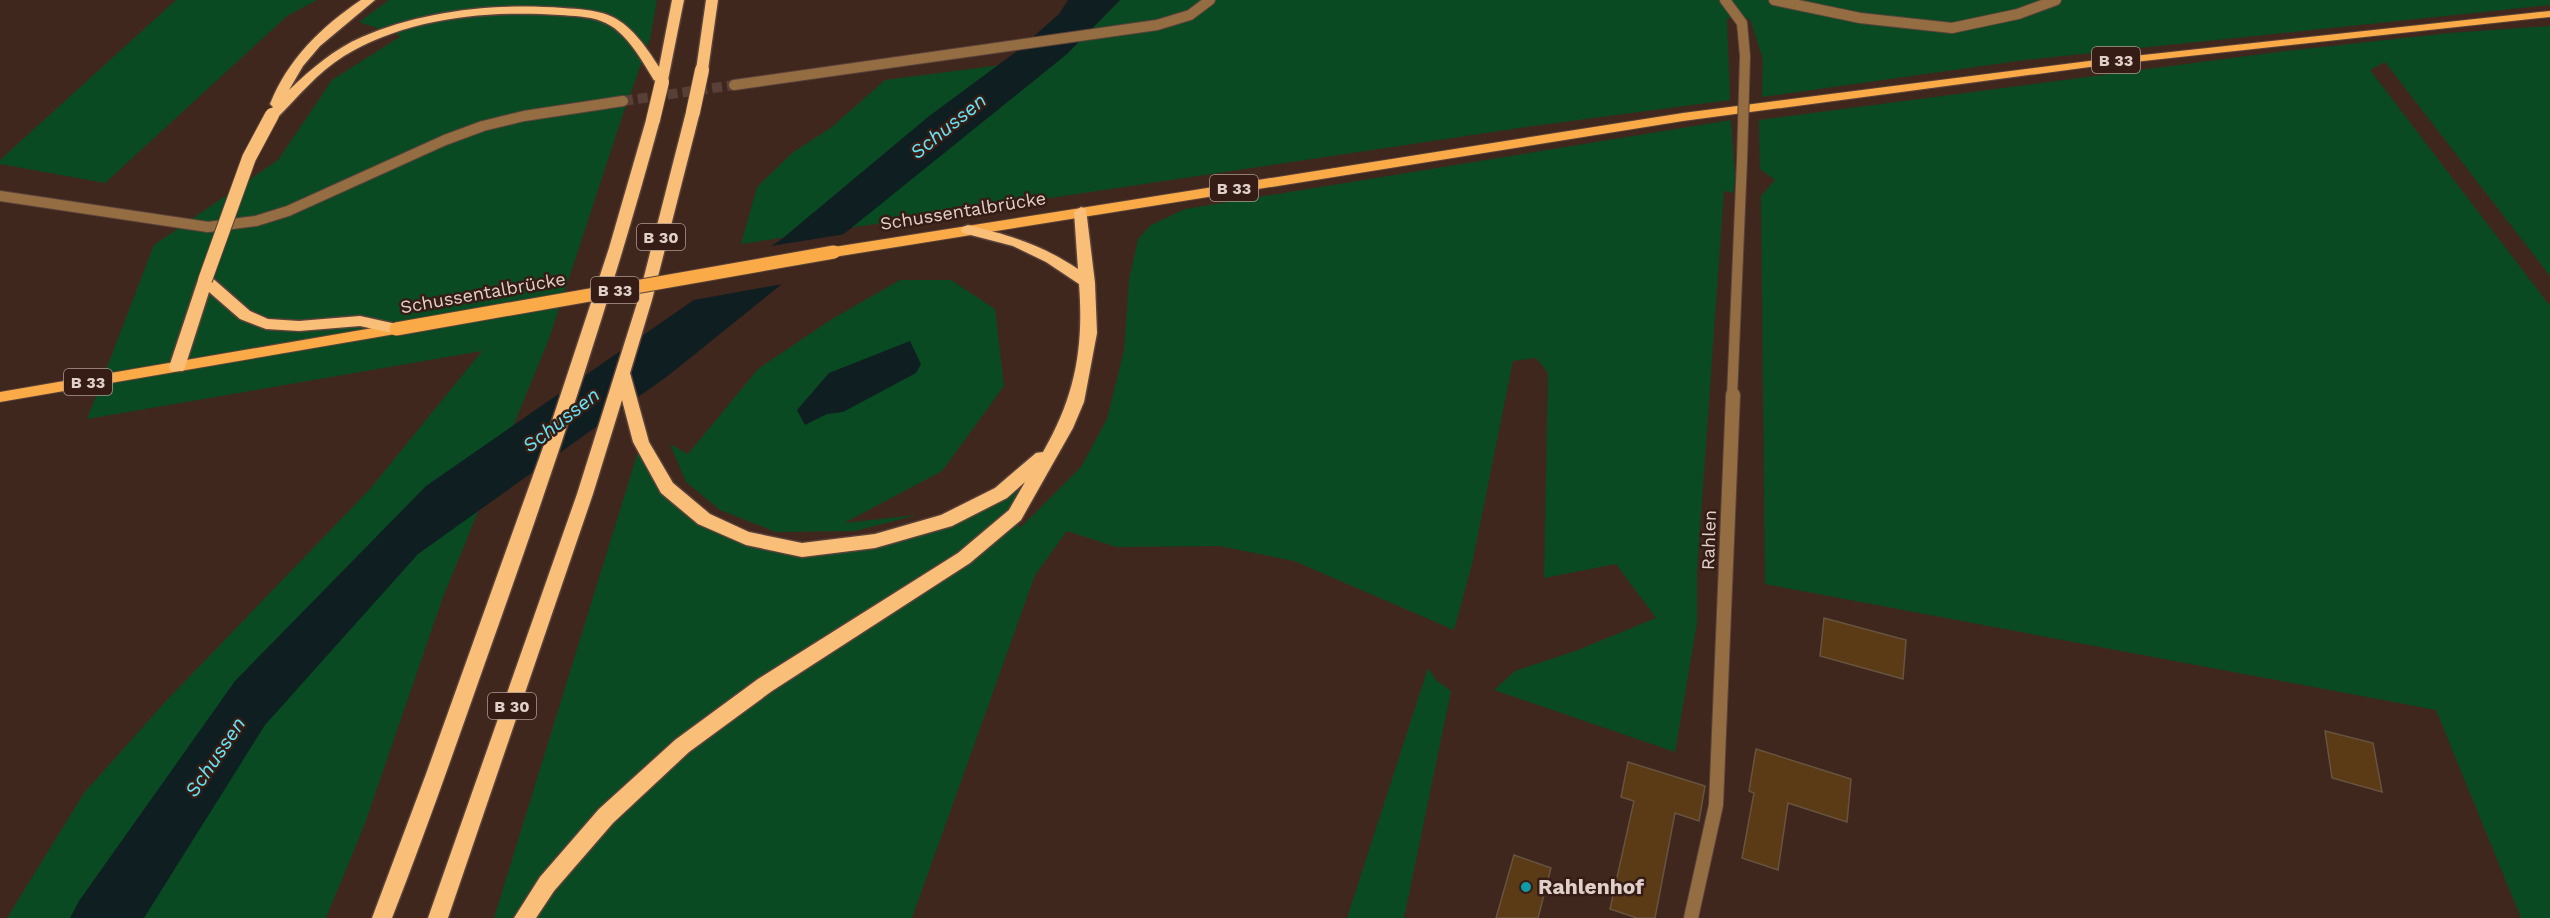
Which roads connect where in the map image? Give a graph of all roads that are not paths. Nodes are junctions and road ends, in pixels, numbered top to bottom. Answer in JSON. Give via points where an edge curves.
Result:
{"nodes":[{"id":1,"x":369,"y":0,"type":"edge"},
{"id":2,"x":678,"y":0,"type":"edge"},
{"id":3,"x":712,"y":0,"type":"edge"},
{"id":4,"x":1210,"y":0,"type":"edge"},
{"id":5,"x":1725,"y":0,"type":"edge"},
{"id":6,"x":1774,"y":0,"type":"edge"},
{"id":7,"x":2056,"y":0,"type":"edge"},
{"id":8,"x":2550,"y":14,"type":"edge"},
{"id":9,"x":662,"y":82,"type":"junction"},
{"id":10,"x":734,"y":85,"type":"tunnel mouth"},
{"id":11,"x":623,"y":101,"type":"tunnel mouth"},
{"id":12,"x":272,"y":115,"type":"junction"},
{"id":13,"x":0,"y":196,"type":"edge"},
{"id":14,"x":1081,"y":212,"type":"junction"},
{"id":15,"x":968,"y":230,"type":"junction"},
{"id":16,"x":205,"y":280,"type":"junction"},
{"id":17,"x":1088,"y":283,"type":"junction"},
{"id":18,"x":396,"y":329,"type":"junction"},
{"id":19,"x":177,"y":367,"type":"junction"},
{"id":20,"x":622,"y":371,"type":"junction"},
{"id":21,"x":0,"y":397,"type":"edge"},
{"id":22,"x":1052,"y":449,"type":"junction"},
{"id":23,"x":382,"y":918,"type":"edge"},
{"id":24,"x":438,"y":918,"type":"edge"},
{"id":25,"x":524,"y":918,"type":"edge"},
{"id":26,"x":1691,"y":918,"type":"edge"}],
"edges":[{"from":1,"to":12,"type":"highway","via":[[335,26],[291,74]]},
{"from":2,"to":9,"type":"highway","number":"B 30"},
{"from":3,"to":20,"type":"highway","number":"B 30","bridge":true,"via":[[693,112],[645,300]]},
{"from":4,"to":10,"type":"street","via":[[1190,15],[1139,28]]},
{"from":5,"to":26,"type":"street","name":"Rahlen","bridge":true,"via":[[1742,23],[1742,160],[1716,805]]},
{"from":6,"to":7,"type":"street","via":[[1860,18],[1952,28],[2018,14]]},
{"from":8,"to":14,"type":"main road","number":"B 33","via":[[2097,63],[1683,117]]},
{"from":9,"to":12,"type":"highway","via":[[629,37],[604,18],[572,7],[525,0],[483,3],[428,14],[378,33],[332,59]]},
{"from":9,"to":23,"type":"highway","number":"B 30","bridge":true,"via":[[618,248],[586,344]]},
{"from":11,"to":13,"type":"street","via":[[483,126],[288,211],[256,221],[208,227]]},
{"from":12,"to":16,"type":"highway","bridge":true,"via":[[249,158]]},
{"from":14,"to":15,"type":"main road","name":"Schussentalbrücke","number":"B 33"},
{"from":14,"to":17,"type":"highway"},
{"from":15,"to":17,"type":"highway","via":[[1017,242],[1051,258]]},
{"from":15,"to":18,"type":"main road","name":"Schussentalbrücke","number":"B 33","bridge":true},
{"from":16,"to":18,"type":"highway","via":[[245,315],[266,324],[299,326],[360,321]]},
{"from":16,"to":19,"type":"highway"},
{"from":17,"to":22,"type":"highway","via":[[1089,333],[1083,369],[1072,411]]},
{"from":18,"to":19,"type":"main road","name":"Schussentalbrücke","number":"B 33"},
{"from":19,"to":21,"type":"main road","name":"Schussentalbrücke","number":"B 33"},
{"from":20,"to":22,"type":"highway","via":[[641,442],[667,488],[704,519],[746,538],[802,550],[875,542],[946,521],[1001,493]]},
{"from":20,"to":24,"type":"highway","number":"B 30","via":[[585,494]]},
{"from":22,"to":25,"type":"highway","via":[[1015,515],[964,558],[765,686],[682,746],[606,816],[547,884]]}]}
